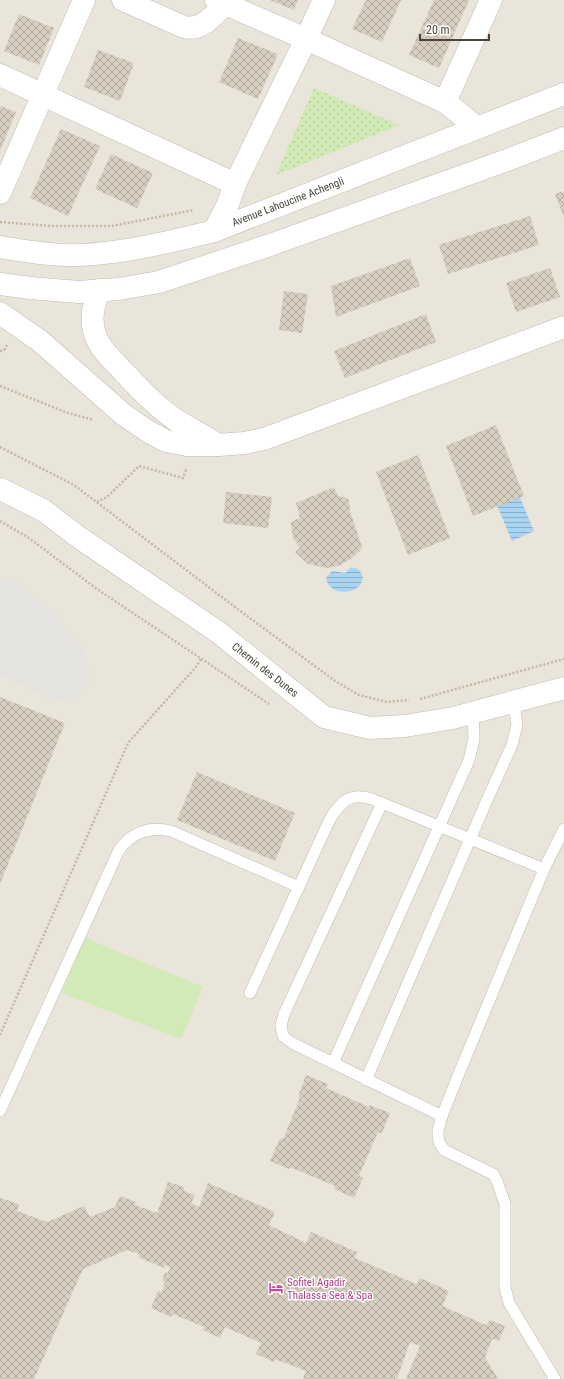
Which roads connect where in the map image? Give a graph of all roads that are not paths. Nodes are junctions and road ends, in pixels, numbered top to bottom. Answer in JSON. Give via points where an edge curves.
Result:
{"nodes":[{"id":1,"x":84,"y":0,"type":"edge"},
{"id":2,"x":123,"y":0,"type":"edge"},
{"id":3,"x":324,"y":0,"type":"edge"},
{"id":4,"x":492,"y":0,"type":"edge"},
{"id":5,"x":220,"y":2,"type":"edge"},
{"id":6,"x":306,"y":39,"type":"junction"},
{"id":7,"x":0,"y":75,"type":"edge"},
{"id":8,"x":42,"y":94,"type":"junction"},
{"id":9,"x":564,"y":94,"type":"edge"},
{"id":10,"x":445,"y":102,"type":"junction"},
{"id":11,"x":477,"y":128,"type":"junction"},
{"id":12,"x":564,"y":138,"type":"edge"},
{"id":13,"x":235,"y":184,"type":"junction"},
{"id":14,"x":0,"y":193,"type":"edge"},
{"id":15,"x":214,"y":231,"type":"junction"},
{"id":16,"x":0,"y":247,"type":"edge"},
{"id":17,"x":0,"y":284,"type":"edge"},
{"id":18,"x":100,"y":290,"type":"junction"},
{"id":19,"x":0,"y":314,"type":"edge"},
{"id":20,"x":564,"y":328,"type":"edge"},
{"id":21,"x":218,"y":445,"type":"junction"},
{"id":22,"x":0,"y":489,"type":"edge"},
{"id":23,"x":564,"y":688,"type":"edge"},
{"id":24,"x":514,"y":702,"type":"junction"},
{"id":25,"x":473,"y":713,"type":"junction"},
{"id":26,"x":382,"y":803,"type":"junction"},
{"id":27,"x":439,"y":826,"type":"junction"},
{"id":28,"x":564,"y":829,"type":"edge"},
{"id":29,"x":470,"y":839,"type":"junction"},
{"id":30,"x":544,"y":869,"type":"junction"},
{"id":31,"x":299,"y":887,"type":"junction"},
{"id":32,"x":250,"y":993,"type":"dead end"},
{"id":33,"x":333,"y":1063,"type":"junction"},
{"id":34,"x":366,"y":1080,"type":"junction"},
{"id":35,"x":0,"y":1112,"type":"edge"},
{"id":36,"x":442,"y":1116,"type":"junction"},
{"id":37,"x":555,"y":1379,"type":"edge"}],
"edges":[{"from":1,"to":8,"type":"street"},
{"from":2,"to":5,"type":"street","via":[[191,29],[209,20]]},
{"from":3,"to":6,"type":"street"},
{"from":4,"to":10,"type":"street"},
{"from":5,"to":6,"type":"street"},
{"from":6,"to":10,"type":"street"},
{"from":6,"to":13,"type":"street"},
{"from":7,"to":8,"type":"street"},
{"from":8,"to":13,"type":"street"},
{"from":8,"to":14,"type":"street"},
{"from":9,"to":11,"type":"street","name":"Avenue Lahoucine Achengli"},
{"from":10,"to":11,"type":"street"},
{"from":11,"to":15,"type":"street","name":"Avenue Lahoucine Achengli"},
{"from":12,"to":18,"type":"street","via":[[270,245],[159,282]]},
{"from":13,"to":15,"type":"street"},
{"from":15,"to":16,"type":"street","name":"Avenue Lahoucine Achengli","via":[[119,252],[78,255]]},
{"from":17,"to":18,"type":"street","via":[[79,292]]},
{"from":18,"to":21,"type":"street","via":[[94,306],[93,323],[100,345],[162,409]]},
{"from":19,"to":21,"type":"street","via":[[40,341],[124,416],[148,432],[166,441],[187,445]]},
{"from":20,"to":21,"type":"street","via":[[264,439],[244,444]]},
{"from":22,"to":25,"type":"street","name":"Chemin des Dunes","via":[[43,510],[218,632],[324,717],[370,728],[405,726]]},
{"from":23,"to":24,"type":"street","name":"Chemin des Dunes"},
{"from":24,"to":25,"type":"street","name":"Chemin des Dunes"},
{"from":24,"to":29,"type":"lane","via":[[517,726],[512,745]]},
{"from":25,"to":27,"type":"lane","via":[[474,739],[469,760]]},
{"from":26,"to":27,"type":"lane"},
{"from":26,"to":31,"type":"lane","via":[[365,796],[349,798],[341,803],[330,819]]},
{"from":26,"to":33,"type":"lane","via":[[284,1014],[281,1026],[283,1036],[292,1043]]},
{"from":27,"to":29,"type":"lane"},
{"from":27,"to":33,"type":"lane"},
{"from":28,"to":30,"type":"lane"},
{"from":29,"to":30,"type":"lane"},
{"from":29,"to":34,"type":"lane"},
{"from":30,"to":36,"type":"lane"},
{"from":31,"to":32,"type":"lane"},
{"from":31,"to":35,"type":"lane","via":[[171,831],[141,831],[125,842],[119,850]]},
{"from":33,"to":34,"type":"lane"},
{"from":34,"to":36,"type":"lane"},
{"from":36,"to":37,"type":"lane","via":[[438,1136],[444,1150],[493,1174],[498,1181],[505,1204],[505,1287],[509,1302]]}]}
